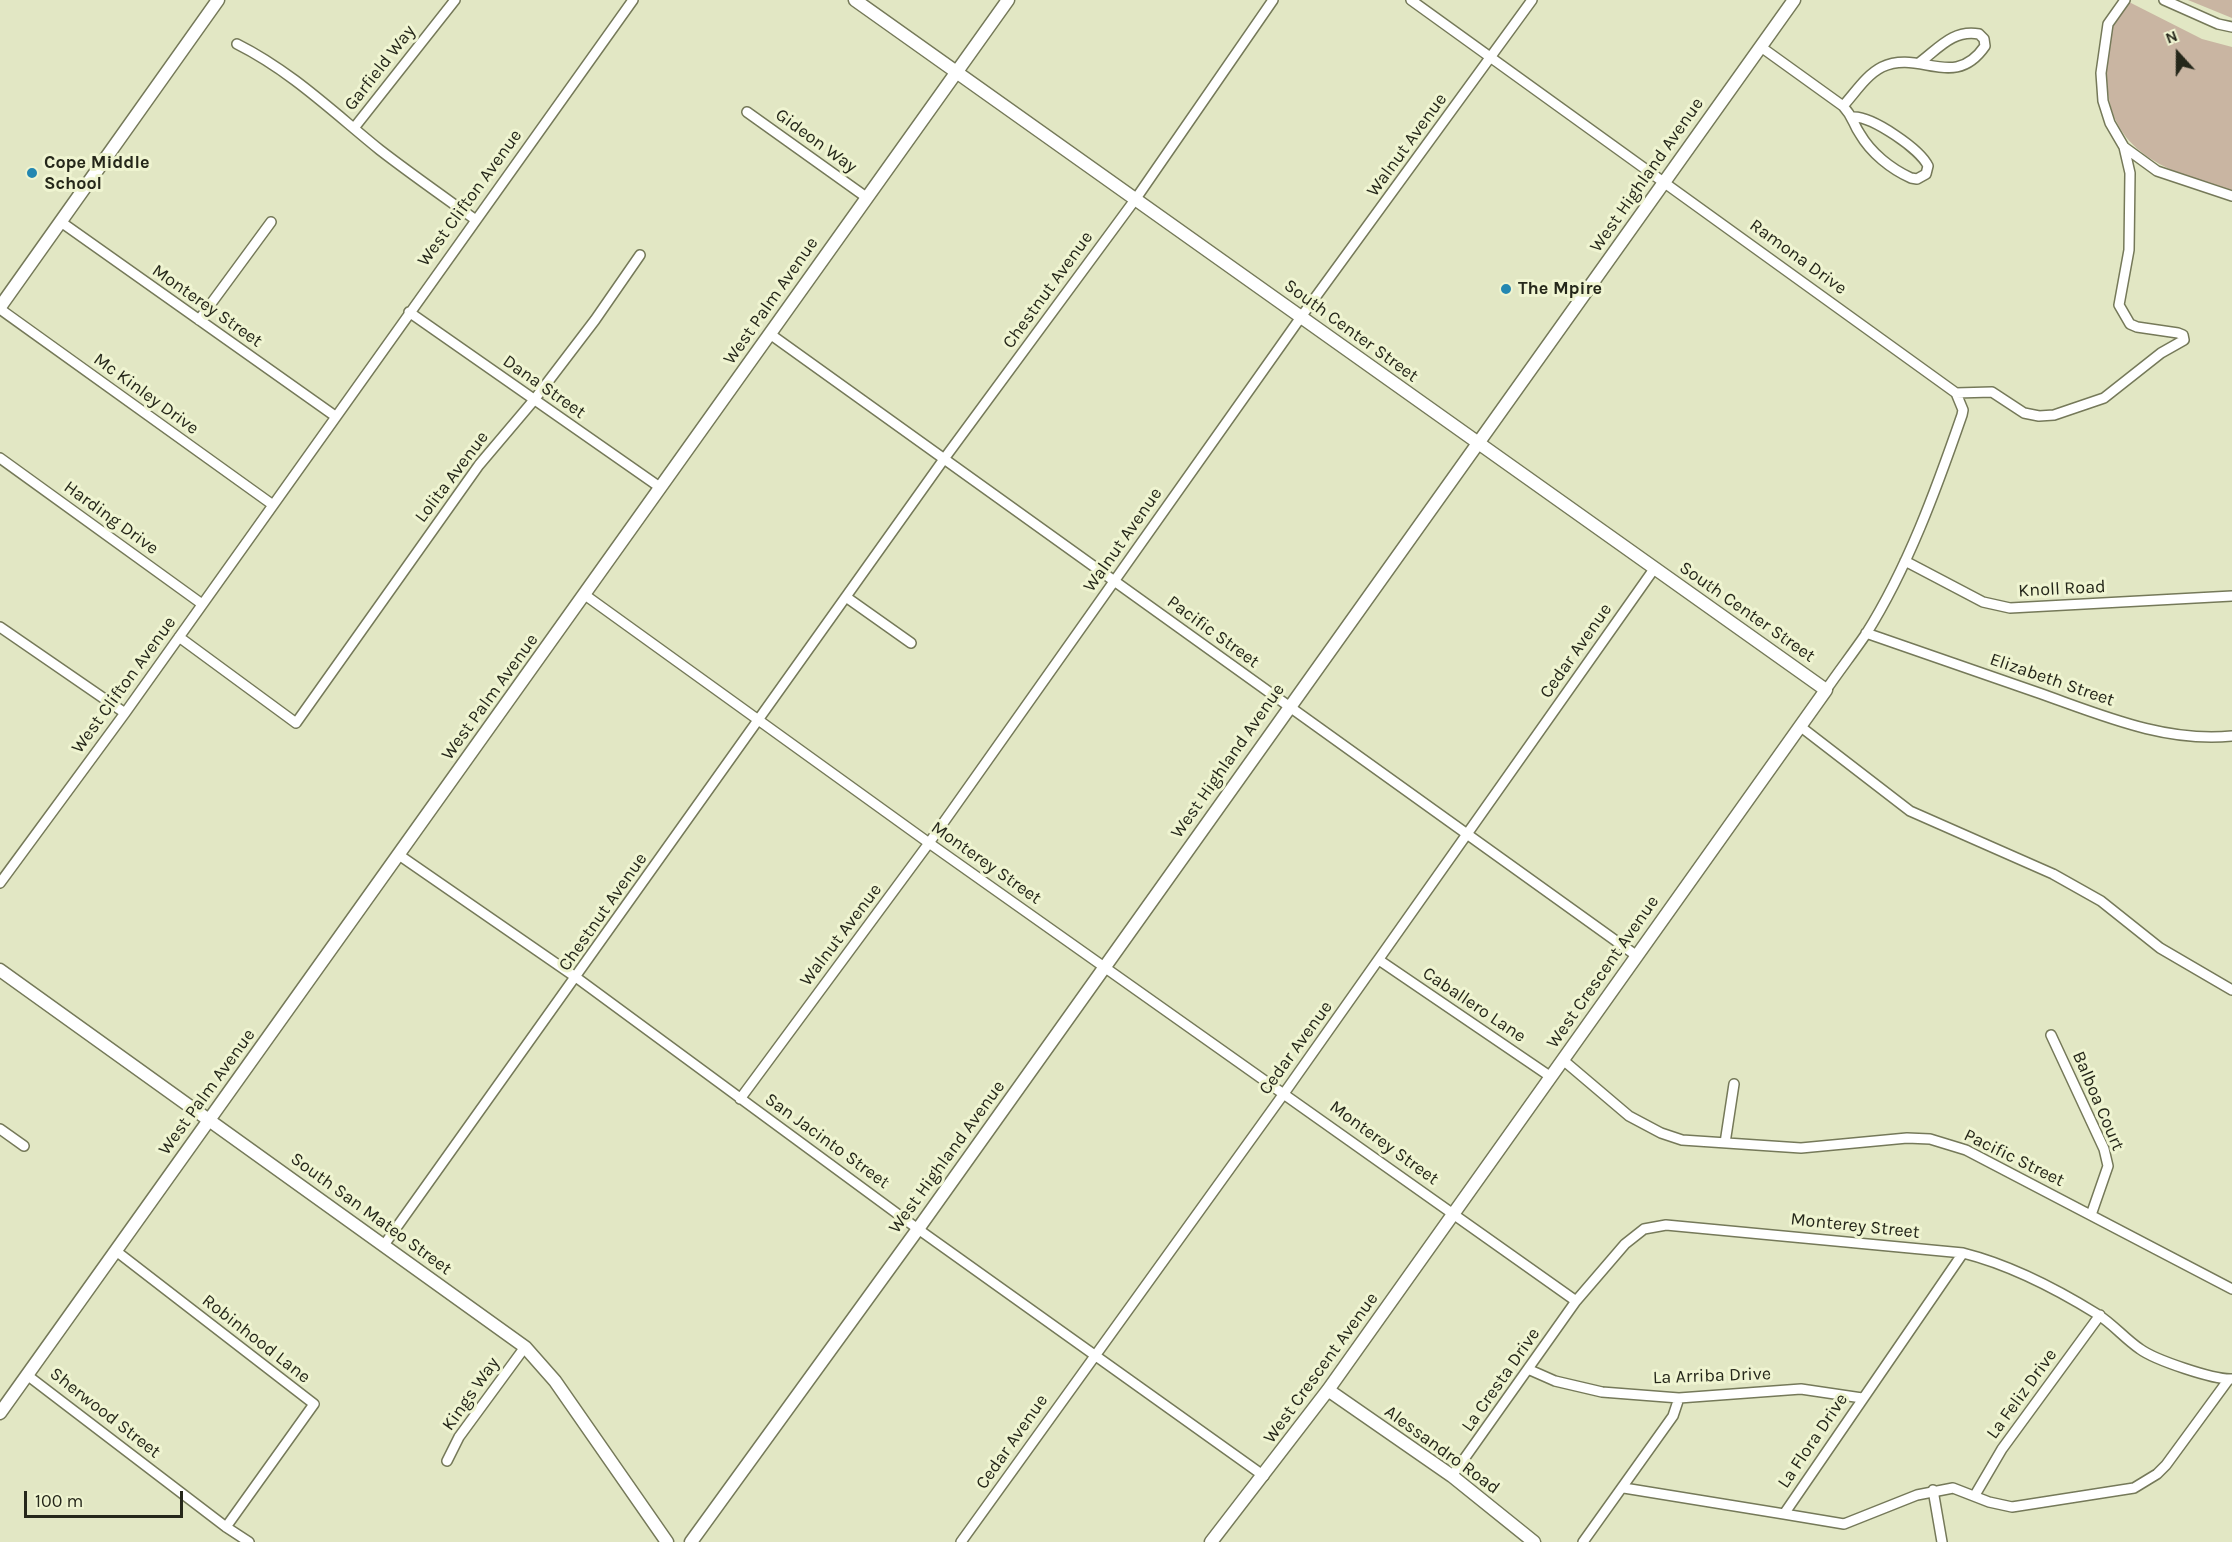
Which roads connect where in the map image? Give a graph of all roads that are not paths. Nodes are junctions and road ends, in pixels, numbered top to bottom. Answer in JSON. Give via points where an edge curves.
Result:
{"nodes":[{"id":1,"x":218,"y":0,"type":"edge"},
{"id":2,"x":455,"y":0,"type":"edge"},
{"id":3,"x":633,"y":0,"type":"edge"},
{"id":4,"x":855,"y":0,"type":"edge"},
{"id":5,"x":1008,"y":0,"type":"edge"},
{"id":6,"x":1273,"y":0,"type":"edge"},
{"id":7,"x":1411,"y":0,"type":"edge"},
{"id":8,"x":1532,"y":0,"type":"edge"},
{"id":9,"x":1794,"y":0,"type":"edge"},
{"id":10,"x":2125,"y":0,"type":"edge"},
{"id":11,"x":2164,"y":0,"type":"edge"},
{"id":12,"x":2232,"y":27,"type":"edge"},
{"id":13,"x":237,"y":44,"type":"dead end"},
{"id":14,"x":1761,"y":47,"type":"junction"},
{"id":15,"x":1492,"y":58,"type":"junction"},
{"id":16,"x":1919,"y":63,"type":"junction"},
{"id":17,"x":956,"y":70,"type":"junction"},
{"id":18,"x":1843,"y":106,"type":"junction"},
{"id":19,"x":747,"y":112,"type":"dead end"},
{"id":20,"x":1854,"y":117,"type":"junction"},
{"id":21,"x":354,"y":128,"type":"junction"},
{"id":22,"x":2124,"y":147,"type":"junction"},
{"id":23,"x":1663,"y":180,"type":"junction"},
{"id":24,"x":2232,"y":196,"type":"edge"},
{"id":25,"x":866,"y":197,"type":"junction"},
{"id":26,"x":1137,"y":197,"type":"junction"},
{"id":27,"x":476,"y":220,"type":"junction"},
{"id":28,"x":60,"y":222,"type":"junction"},
{"id":29,"x":271,"y":222,"type":"dead end"},
{"id":30,"x":640,"y":255,"type":"dead end"},
{"id":31,"x":0,"y":308,"type":"edge"},
{"id":32,"x":409,"y":312,"type":"junction"},
{"id":33,"x":1301,"y":317,"type":"junction"},
{"id":34,"x":199,"y":320,"type":"junction"},
{"id":35,"x":770,"y":334,"type":"junction"},
{"id":36,"x":1956,"y":393,"type":"junction"},
{"id":37,"x":534,"y":400,"type":"junction"},
{"id":38,"x":335,"y":416,"type":"junction"},
{"id":39,"x":1478,"y":444,"type":"junction"},
{"id":40,"x":0,"y":458,"type":"edge"},
{"id":41,"x":944,"y":459,"type":"junction"},
{"id":42,"x":661,"y":488,"type":"junction"},
{"id":43,"x":273,"y":505,"type":"junction"},
{"id":44,"x":1905,"y":561,"type":"junction"},
{"id":45,"x":1654,"y":569,"type":"junction"},
{"id":46,"x":1115,"y":581,"type":"junction"},
{"id":47,"x":585,"y":595,"type":"junction"},
{"id":48,"x":2232,"y":596,"type":"edge"},
{"id":49,"x":846,"y":597,"type":"junction"},
{"id":50,"x":202,"y":604,"type":"junction"},
{"id":51,"x":0,"y":627,"type":"edge"},
{"id":52,"x":1866,"y":633,"type":"junction"},
{"id":53,"x":179,"y":637,"type":"junction"},
{"id":54,"x":911,"y":643,"type":"dead end"},
{"id":55,"x":1826,"y":690,"type":"junction"},
{"id":56,"x":1289,"y":707,"type":"junction"},
{"id":57,"x":125,"y":713,"type":"junction"},
{"id":58,"x":758,"y":720,"type":"junction"},
{"id":59,"x":1801,"y":726,"type":"junction"},
{"id":60,"x":2232,"y":736,"type":"edge"},
{"id":61,"x":1467,"y":834,"type":"junction"},
{"id":62,"x":929,"y":843,"type":"junction"},
{"id":63,"x":399,"y":855,"type":"junction"},
{"id":64,"x":0,"y":883,"type":"edge"},
{"id":65,"x":1637,"y":956,"type":"junction"},
{"id":66,"x":1379,"y":960,"type":"junction"},
{"id":67,"x":1105,"y":966,"type":"junction"},
{"id":68,"x":0,"y":970,"type":"edge"},
{"id":69,"x":577,"y":978,"type":"junction"},
{"id":70,"x":2232,"y":990,"type":"edge"},
{"id":71,"x":2051,"y":1035,"type":"dead end"},
{"id":72,"x":1563,"y":1060,"type":"junction"},
{"id":73,"x":1551,"y":1077,"type":"junction"},
{"id":74,"x":1734,"y":1084,"type":"dead end"},
{"id":75,"x":1285,"y":1092,"type":"junction"},
{"id":76,"x":740,"y":1099,"type":"junction"},
{"id":77,"x":208,"y":1120,"type":"junction"},
{"id":78,"x":0,"y":1129,"type":"edge"},
{"id":79,"x":1725,"y":1143,"type":"junction"},
{"id":80,"x":24,"y":1146,"type":"dead end"},
{"id":81,"x":1454,"y":1214,"type":"junction"},
{"id":82,"x":2091,"y":1215,"type":"junction"},
{"id":83,"x":918,"y":1228,"type":"junction"},
{"id":84,"x":384,"y":1245,"type":"junction"},
{"id":85,"x":116,"y":1251,"type":"junction"},
{"id":86,"x":1963,"y":1253,"type":"junction"},
{"id":87,"x":2232,"y":1289,"type":"edge"},
{"id":88,"x":1576,"y":1301,"type":"junction"},
{"id":89,"x":2100,"y":1315,"type":"junction"},
{"id":90,"x":525,"y":1347,"type":"junction"},
{"id":91,"x":1095,"y":1353,"type":"junction"},
{"id":92,"x":1530,"y":1370,"type":"junction"},
{"id":93,"x":27,"y":1375,"type":"junction"},
{"id":94,"x":2230,"y":1379,"type":"edge"},
{"id":95,"x":1328,"y":1389,"type":"junction"},
{"id":96,"x":1679,"y":1398,"type":"junction"},
{"id":97,"x":1862,"y":1398,"type":"junction"},
{"id":98,"x":0,"y":1413,"type":"edge"},
{"id":99,"x":447,"y":1461,"type":"dead end"},
{"id":100,"x":1264,"y":1476,"type":"junction"},
{"id":101,"x":1452,"y":1476,"type":"junction"},
{"id":102,"x":1624,"y":1488,"type":"junction"},
{"id":103,"x":1933,"y":1490,"type":"junction"},
{"id":104,"x":1975,"y":1495,"type":"junction"},
{"id":105,"x":1784,"y":1514,"type":"junction"},
{"id":106,"x":226,"y":1527,"type":"junction"},
{"id":107,"x":249,"y":1542,"type":"edge"},
{"id":108,"x":667,"y":1542,"type":"edge"},
{"id":109,"x":691,"y":1542,"type":"edge"},
{"id":110,"x":961,"y":1542,"type":"edge"},
{"id":111,"x":1211,"y":1542,"type":"edge"},
{"id":112,"x":1534,"y":1542,"type":"edge"},
{"id":113,"x":1583,"y":1542,"type":"edge"},
{"id":114,"x":1942,"y":1542,"type":"edge"}],
"edges":[{"from":1,"to":28,"type":"street"},
{"from":2,"to":21,"type":"street","name":"Garfield Way"},
{"from":3,"to":27,"type":"street","name":"West Clifton Avenue"},
{"from":4,"to":17,"type":"street","name":"South Center Street"},
{"from":5,"to":17,"type":"street","name":"West Palm Avenue"},
{"from":6,"to":26,"type":"street","name":"Chestnut Avenue"},
{"from":7,"to":15,"type":"street","name":"Ramona Drive"},
{"from":8,"to":15,"type":"street","name":"Walnut Avenue"},
{"from":9,"to":14,"type":"street","name":"West Highland Avenue"},
{"from":10,"to":22,"type":"street","via":[[2108,24],[2101,73],[2103,101]]},
{"from":11,"to":12,"type":"street"},
{"from":13,"to":21,"type":"street","name":"Garfield Way","via":[[274,64]]},
{"from":14,"to":18,"type":"street"},
{"from":14,"to":23,"type":"street","name":"West Highland Avenue"},
{"from":15,"to":23,"type":"street","name":"Ramona Drive"},
{"from":15,"to":33,"type":"street","name":"Walnut Avenue"},
{"from":16,"to":16,"type":"street","via":[[1953,69],[1980,54],[1984,39],[1979,34],[1950,38]]},
{"from":16,"to":18,"type":"street","via":[[1880,68]]},
{"from":17,"to":25,"type":"street","name":"West Palm Avenue"},
{"from":17,"to":26,"type":"street","name":"South Center Street"},
{"from":18,"to":20,"type":"street"},
{"from":19,"to":25,"type":"street","name":"Gideon Way"},
{"from":20,"to":20,"type":"street","via":[[1858,132],[1875,153],[1911,178],[1926,174],[1928,166],[1922,156],[1873,121]]},
{"from":21,"to":27,"type":"street","name":"Garfield Way"},
{"from":22,"to":24,"type":"street","via":[[2157,171]]},
{"from":22,"to":36,"type":"street","via":[[2130,173],[2130,229],[2120,296],[2122,312],[2130,324],[2178,333],[2184,340],[2104,398],[2054,415],[2024,413],[1992,392]]},
{"from":23,"to":36,"type":"street","name":"Ramona Drive"},
{"from":23,"to":39,"type":"street","name":"West Highland Avenue"},
{"from":25,"to":35,"type":"street","name":"West Palm Avenue"},
{"from":26,"to":33,"type":"street","name":"South Center Street"},
{"from":26,"to":41,"type":"street","name":"Chestnut Avenue"},
{"from":27,"to":32,"type":"street","name":"West Clifton Avenue"},
{"from":28,"to":31,"type":"street"},
{"from":28,"to":34,"type":"street","name":"Monterey Street"},
{"from":29,"to":34,"type":"street"},
{"from":30,"to":37,"type":"street","name":"Lolita Avenue"},
{"from":31,"to":43,"type":"street","name":"Mc Kinley Drive"},
{"from":32,"to":37,"type":"street","name":"Dana Street"},
{"from":32,"to":38,"type":"street","name":"West Clifton Avenue"},
{"from":33,"to":39,"type":"street","name":"South Center Street"},
{"from":33,"to":46,"type":"street","name":"Walnut Avenue"},
{"from":34,"to":38,"type":"street","name":"Monterey Street"},
{"from":35,"to":41,"type":"street","name":"Pacific Street"},
{"from":35,"to":42,"type":"street","name":"West Palm Avenue"},
{"from":36,"to":44,"type":"street","name":"West Crescent Avenue","via":[[1962,416]]},
{"from":37,"to":42,"type":"street","name":"Dana Street"},
{"from":37,"to":53,"type":"street","name":"Lolita Avenue","via":[[479,465],[296,723]]},
{"from":38,"to":43,"type":"street","name":"West Clifton Avenue"},
{"from":39,"to":45,"type":"street","name":"South Center Street"},
{"from":39,"to":56,"type":"street","name":"West Highland Avenue"},
{"from":40,"to":50,"type":"street","name":"Harding Drive"},
{"from":41,"to":46,"type":"street","name":"Pacific Street"},
{"from":41,"to":49,"type":"street","name":"Chestnut Avenue"},
{"from":42,"to":47,"type":"street","name":"West Palm Avenue"},
{"from":43,"to":50,"type":"street","name":"West Clifton Avenue"},
{"from":44,"to":48,"type":"street","name":"Knoll Road","via":[[1983,602],[2010,608]]},
{"from":44,"to":52,"type":"street","name":"West Crescent Avenue"},
{"from":45,"to":55,"type":"street","name":"South Center Street"},
{"from":45,"to":61,"type":"street","name":"Cedar Avenue"},
{"from":46,"to":56,"type":"street","name":"Pacific Street"},
{"from":46,"to":62,"type":"street","name":"Walnut Avenue"},
{"from":47,"to":58,"type":"street","name":"Monterey Street"},
{"from":47,"to":63,"type":"street","name":"West Palm Avenue"},
{"from":49,"to":54,"type":"street"},
{"from":49,"to":58,"type":"street","name":"Chestnut Avenue"},
{"from":50,"to":53,"type":"street","name":"West Clifton Avenue"},
{"from":51,"to":57,"type":"street"},
{"from":52,"to":55,"type":"street","name":"West Crescent Avenue"},
{"from":52,"to":60,"type":"street","name":"Elizabeth Street","via":[[2105,716],[2178,736]]},
{"from":53,"to":57,"type":"street","name":"West Clifton Avenue"},
{"from":55,"to":59,"type":"street","name":"West Crescent Avenue"},
{"from":56,"to":61,"type":"street","name":"Pacific Street"},
{"from":56,"to":67,"type":"street","name":"West Highland Avenue"},
{"from":57,"to":64,"type":"street","name":"West Clifton Avenue"},
{"from":58,"to":62,"type":"street","name":"Monterey Street"},
{"from":58,"to":69,"type":"street","name":"Chestnut Avenue"},
{"from":59,"to":65,"type":"street","name":"West Crescent Avenue"},
{"from":59,"to":70,"type":"street","via":[[1910,811],[2053,874],[2101,901],[2160,948]]},
{"from":61,"to":65,"type":"street","name":"Pacific Street"},
{"from":61,"to":66,"type":"street","name":"Cedar Avenue"},
{"from":62,"to":67,"type":"street","name":"Monterey Street"},
{"from":62,"to":76,"type":"street","name":"Walnut Avenue"},
{"from":63,"to":69,"type":"street","name":"San Jacinto Street"},
{"from":63,"to":77,"type":"street","name":"West Palm Avenue"},
{"from":65,"to":72,"type":"street","name":"West Crescent Avenue"},
{"from":66,"to":73,"type":"street","name":"Caballero Lane"},
{"from":66,"to":75,"type":"street","name":"Cedar Avenue"},
{"from":67,"to":75,"type":"street","name":"Monterey Street"},
{"from":67,"to":83,"type":"street","name":"West Highland Avenue"},
{"from":68,"to":77,"type":"street","name":"South San Mateo Street"},
{"from":69,"to":76,"type":"street","name":"San Jacinto Street"},
{"from":69,"to":84,"type":"street","name":"Chestnut Avenue"},
{"from":71,"to":82,"type":"street","name":"Balboa Court","via":[[2104,1149],[2108,1166]]},
{"from":72,"to":73,"type":"street","name":"West Crescent Avenue"},
{"from":72,"to":79,"type":"street","name":"Pacific Street","via":[[1629,1116],[1661,1133],[1682,1140]]},
{"from":73,"to":81,"type":"street","name":"West Crescent Avenue"},
{"from":74,"to":79,"type":"street"},
{"from":75,"to":81,"type":"street","name":"Monterey Street"},
{"from":75,"to":91,"type":"street","name":"Cedar Avenue"},
{"from":76,"to":83,"type":"street","name":"San Jacinto Street"},
{"from":77,"to":84,"type":"street","name":"South San Mateo Street"},
{"from":77,"to":85,"type":"street","name":"West Palm Avenue"},
{"from":78,"to":80,"type":"street"},
{"from":79,"to":82,"type":"street","name":"Pacific Street","via":[[1801,1148],[1882,1139],[1930,1139],[1966,1150]]},
{"from":81,"to":88,"type":"street","name":"Monterey Street"},
{"from":81,"to":95,"type":"street","name":"West Crescent Avenue"},
{"from":82,"to":87,"type":"street","name":"Pacific Street"},
{"from":83,"to":91,"type":"street","name":"San Jacinto Street"},
{"from":83,"to":109,"type":"street","name":"West Highland Avenue"},
{"from":84,"to":90,"type":"street","name":"South San Mateo Street"},
{"from":85,"to":93,"type":"street","name":"West Palm Avenue"},
{"from":85,"to":106,"type":"street","name":"Robinhood Lane","via":[[314,1404]]},
{"from":86,"to":88,"type":"street","name":"Monterey Street","via":[[1666,1225],[1644,1229],[1625,1244]]},
{"from":86,"to":89,"type":"street","name":"Monterey Street","via":[[2032,1278]]},
{"from":86,"to":97,"type":"street","name":"La Flora Drive"},
{"from":88,"to":92,"type":"street","name":"La Cresta Drive"},
{"from":89,"to":94,"type":"street","name":"Monterey Street","via":[[2141,1350]]},
{"from":89,"to":104,"type":"street","name":"La Feliz Drive","via":[[2002,1449]]},
{"from":90,"to":99,"type":"street","name":"Kings Way","via":[[459,1437]]},
{"from":90,"to":108,"type":"street","name":"South San Mateo Street","via":[[555,1381]]},
{"from":91,"to":100,"type":"street","name":"San Jacinto Street"},
{"from":91,"to":110,"type":"street","name":"Cedar Avenue"},
{"from":92,"to":96,"type":"street","name":"La Arriba Drive","via":[[1600,1392]]},
{"from":92,"to":101,"type":"street","name":"La Cresta Drive"},
{"from":93,"to":98,"type":"street","name":"West Palm Avenue"},
{"from":93,"to":106,"type":"street","name":"Sherwood Street"},
{"from":94,"to":104,"type":"street","via":[[2166,1465],[2133,1488],[2012,1507]]},
{"from":95,"to":100,"type":"street","name":"West Crescent Avenue"},
{"from":95,"to":101,"type":"street","name":"Alessandro Road"},
{"from":96,"to":97,"type":"street","name":"La Arriba Drive","via":[[1801,1389]]},
{"from":96,"to":102,"type":"street","via":[[1673,1416]]},
{"from":97,"to":105,"type":"street","name":"La Flora Drive"},
{"from":100,"to":111,"type":"street","name":"West Crescent Avenue"},
{"from":101,"to":112,"type":"street","name":"Alessandro Road"},
{"from":102,"to":105,"type":"street","name":"La Flora Drive"},
{"from":102,"to":113,"type":"street"},
{"from":103,"to":104,"type":"street","via":[[1953,1488]]},
{"from":103,"to":105,"type":"street","via":[[1844,1524]]},
{"from":103,"to":114,"type":"street"},
{"from":106,"to":107,"type":"street","name":"Sherwood Street"}]}
